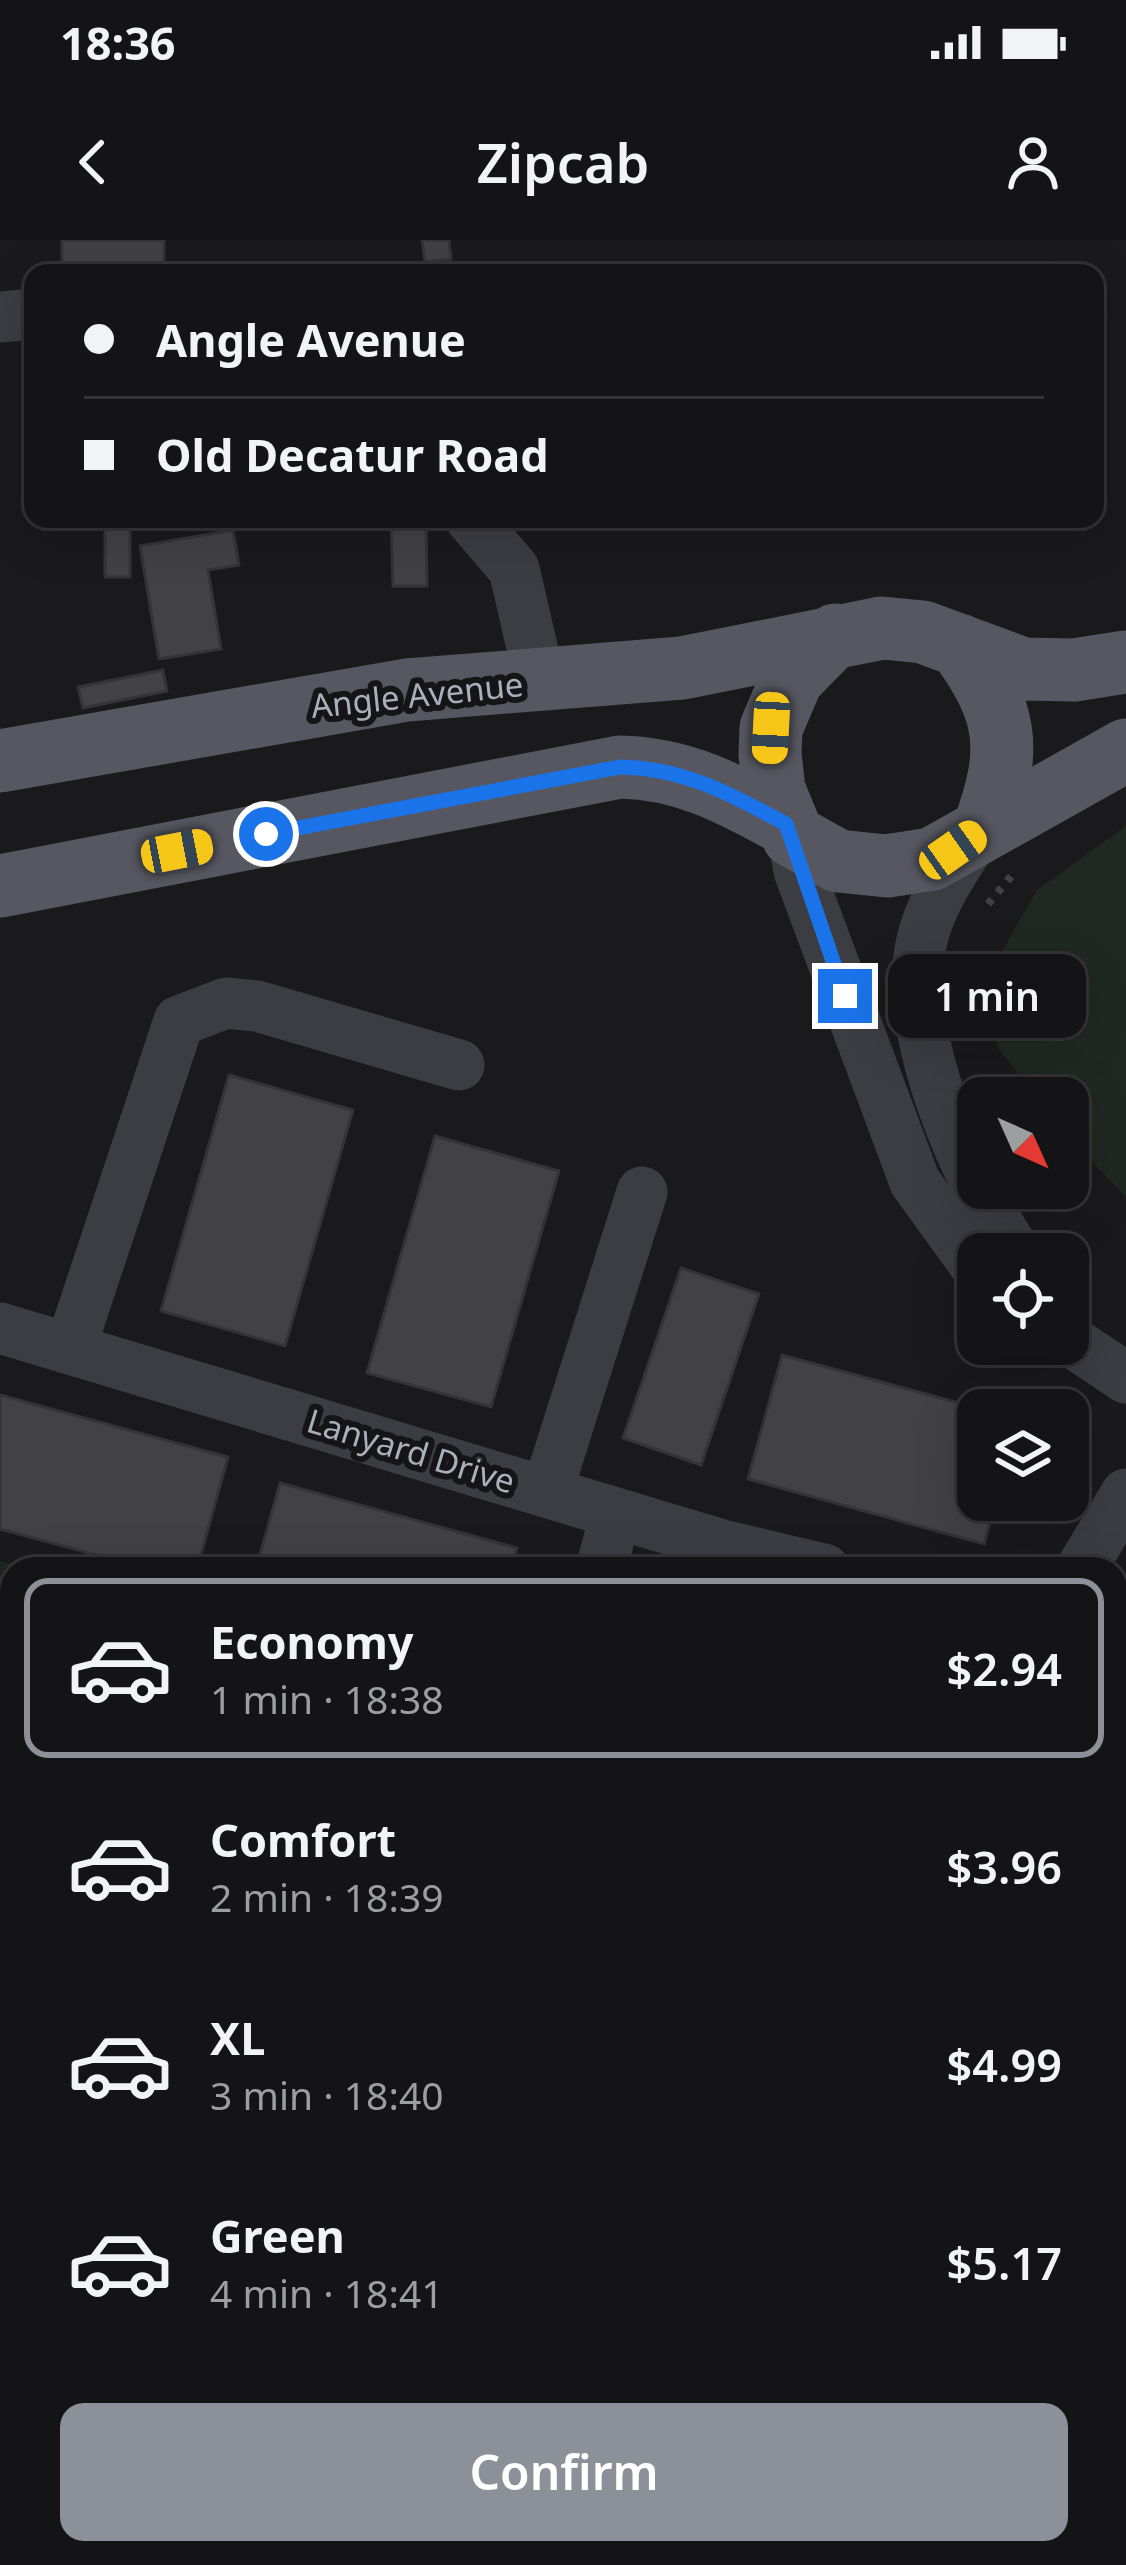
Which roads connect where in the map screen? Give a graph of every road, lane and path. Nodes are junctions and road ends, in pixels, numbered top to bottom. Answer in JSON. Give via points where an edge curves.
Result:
{"nodes":[{"id":1,"x":479,"y":528,"type":"edge"},
{"id":2,"x":835,"y":635,"type":"junction"},
{"id":3,"x":958,"y":645,"type":"junction"},
{"id":4,"x":1126,"y":662,"type":"edge"},
{"id":5,"x":540,"y":682,"type":"junction"},
{"id":6,"x":1126,"y":750,"type":"edge"},
{"id":7,"x":0,"y":760,"type":"edge"},
{"id":8,"x":789,"y":830,"type":"junction"},
{"id":9,"x":994,"y":841,"type":"junction"},
{"id":10,"x":0,"y":886,"type":"edge"},
{"id":11,"x":982,"y":913,"type":"dead end"},
{"id":12,"x":459,"y":1065,"type":"dead end"},
{"id":13,"x":642,"y":1192,"type":"dead end"},
{"id":14,"x":1002,"y":1233,"type":"edge"},
{"id":15,"x":957,"y":1240,"type":"edge"},
{"id":16,"x":0,"y":1328,"type":"edge"},
{"id":17,"x":70,"y":1349,"type":"junction"},
{"id":18,"x":1089,"y":1350,"type":"edge"},
{"id":19,"x":1126,"y":1378,"type":"edge"},
{"id":20,"x":547,"y":1492,"type":"junction"},
{"id":21,"x":1126,"y":1494,"type":"edge"},
{"id":22,"x":616,"y":1514,"type":"junction"},
{"id":23,"x":604,"y":1557,"type":"edge"},
{"id":24,"x":725,"y":1557,"type":"edge"},
{"id":25,"x":1102,"y":1557,"type":"edge"}],
"edges":[{"from":1,"to":5,"type":"street","via":[[514,569]]},
{"from":2,"to":3,"type":"main road","via":[[882,628]]},
{"from":2,"to":5,"type":"main road","name":"Angle Avenue","via":[[682,668]]},
{"from":2,"to":8,"type":"main road","via":[[792,679],[771,728],[774,790]]},
{"from":3,"to":4,"type":"main road","via":[[1023,669]]},
{"from":3,"to":9,"type":"main road","via":[[1002,720]]},
{"from":5,"to":7,"type":"main road","name":"Angle Avenue","via":[[407,690]]},
{"from":6,"to":9,"type":"main road"},
{"from":8,"to":9,"type":"main road","via":[[838,861],[887,866]]},
{"from":8,"to":10,"type":"main road","via":[[691,776],[620,767]]},
{"from":8,"to":15,"type":"street","via":[[915,1182]]},
{"from":9,"to":11,"type":"path"},
{"from":9,"to":14,"type":"street","via":[[937,900],[922,940],[919,1010],[951,1135]]},
{"from":12,"to":17,"type":"street","via":[[257,1006],[226,1003],[179,1021]]},
{"from":13,"to":20,"type":"street"},
{"from":16,"to":17,"type":"street","name":"Lanyard Drive"},
{"from":17,"to":20,"type":"street","name":"Lanyard Drive"},
{"from":18,"to":19,"type":"street"},
{"from":20,"to":22,"type":"street","name":"Lanyard Drive"},
{"from":21,"to":25,"type":"street"},
{"from":22,"to":23,"type":"street"},
{"from":22,"to":24,"type":"street","name":"Lanyard Drive"}]}
